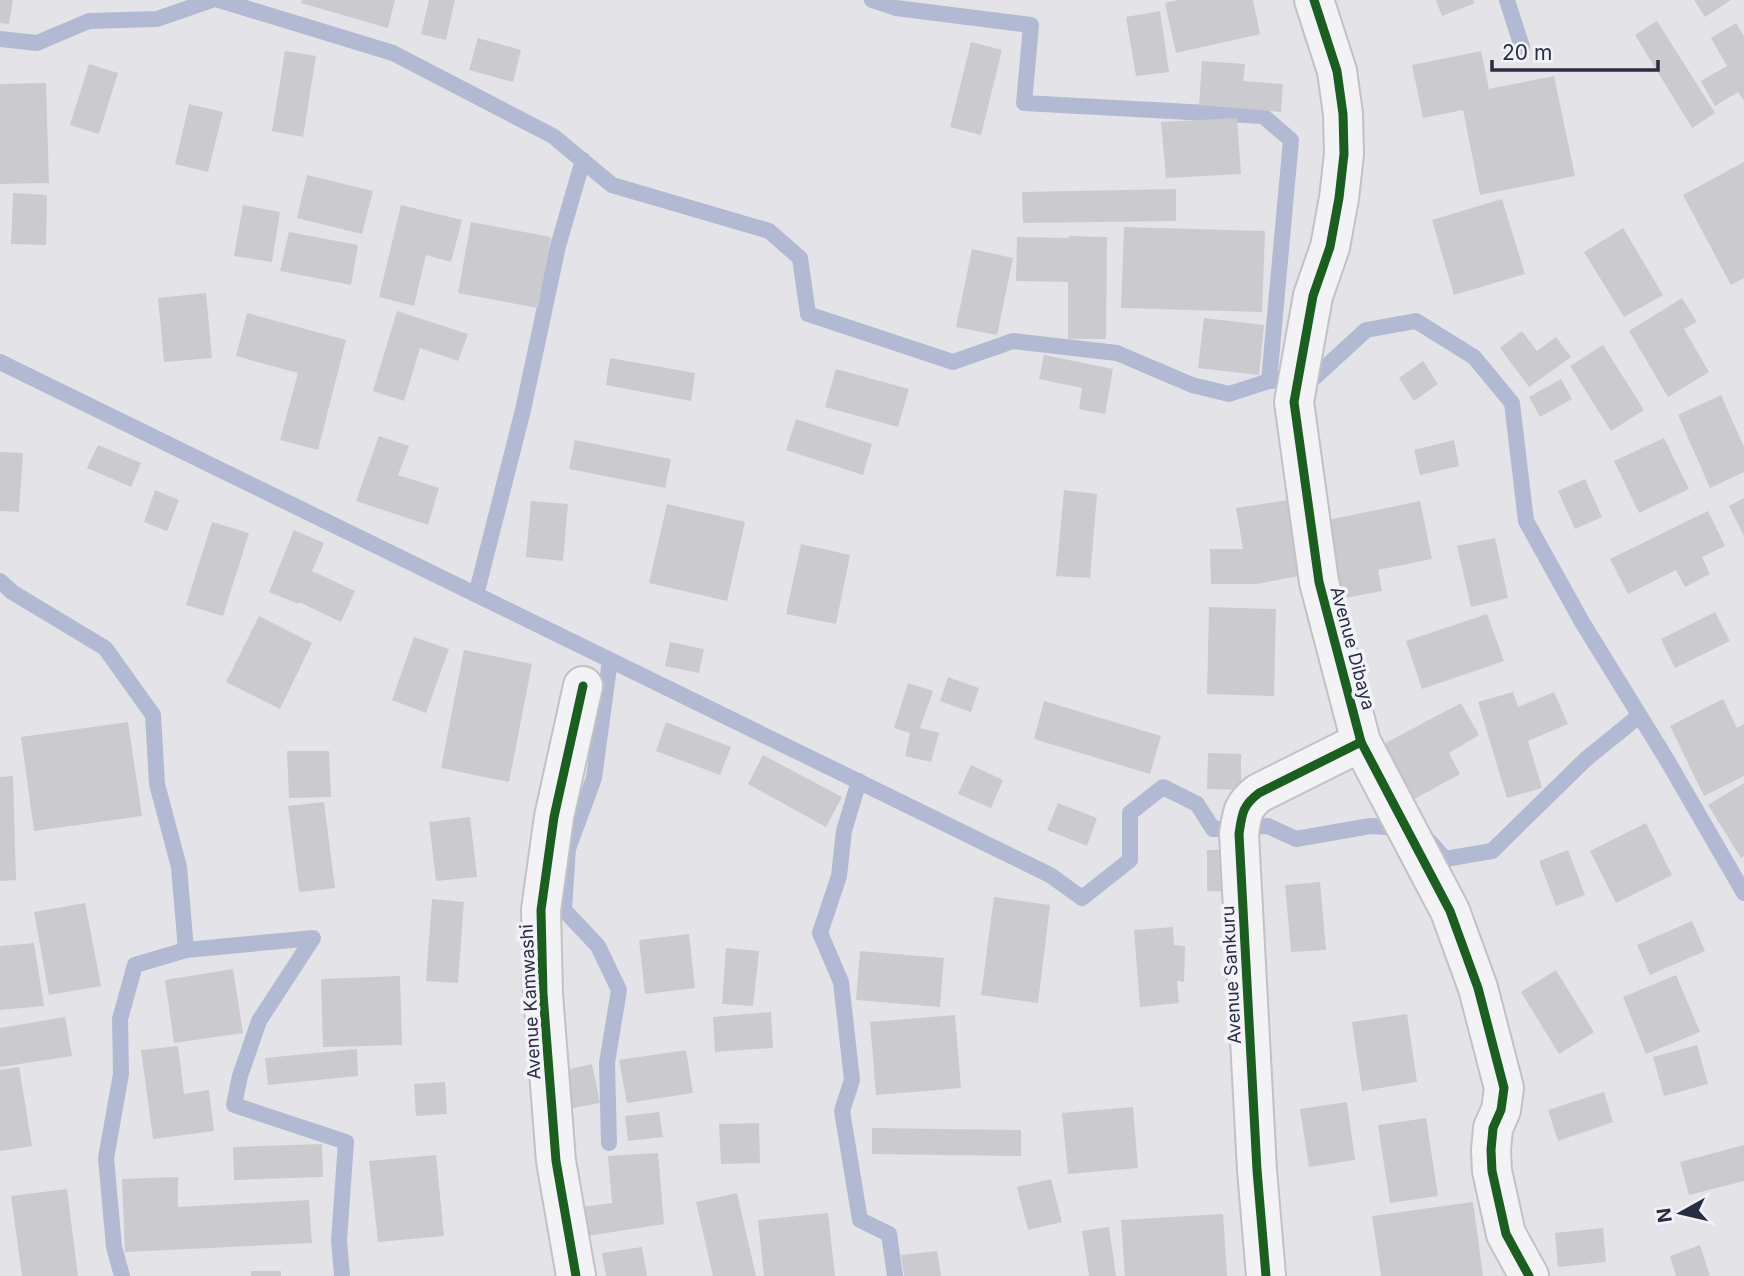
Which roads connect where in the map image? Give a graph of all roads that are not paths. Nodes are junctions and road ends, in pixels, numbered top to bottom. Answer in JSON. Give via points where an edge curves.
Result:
{"nodes":[{"id":1,"x":1314,"y":0,"type":"edge"},
{"id":2,"x":583,"y":686,"type":"dead end"},
{"id":3,"x":1361,"y":742,"type":"junction"},
{"id":4,"x":576,"y":1276,"type":"edge"},
{"id":5,"x":1266,"y":1276,"type":"edge"},
{"id":6,"x":1529,"y":1276,"type":"edge"}],
"edges":[{"from":1,"to":3,"type":"street","name":"Avenue Dibaya","via":[[1337,71],[1344,154],[1332,235],[1313,296],[1294,402],[1319,582]]},
{"from":2,"to":4,"type":"street","name":"Avenue Kamwashi","via":[[554,817],[541,911],[556,1161]]},
{"from":3,"to":5,"type":"street","name":"Avenue Sankuru","via":[[1259,793],[1242,814],[1239,834]]},
{"from":3,"to":6,"type":"street","name":"Avenue Dibaya","via":[[1450,911],[1478,988],[1504,1088],[1493,1128],[1492,1171],[1506,1234]]}]}
